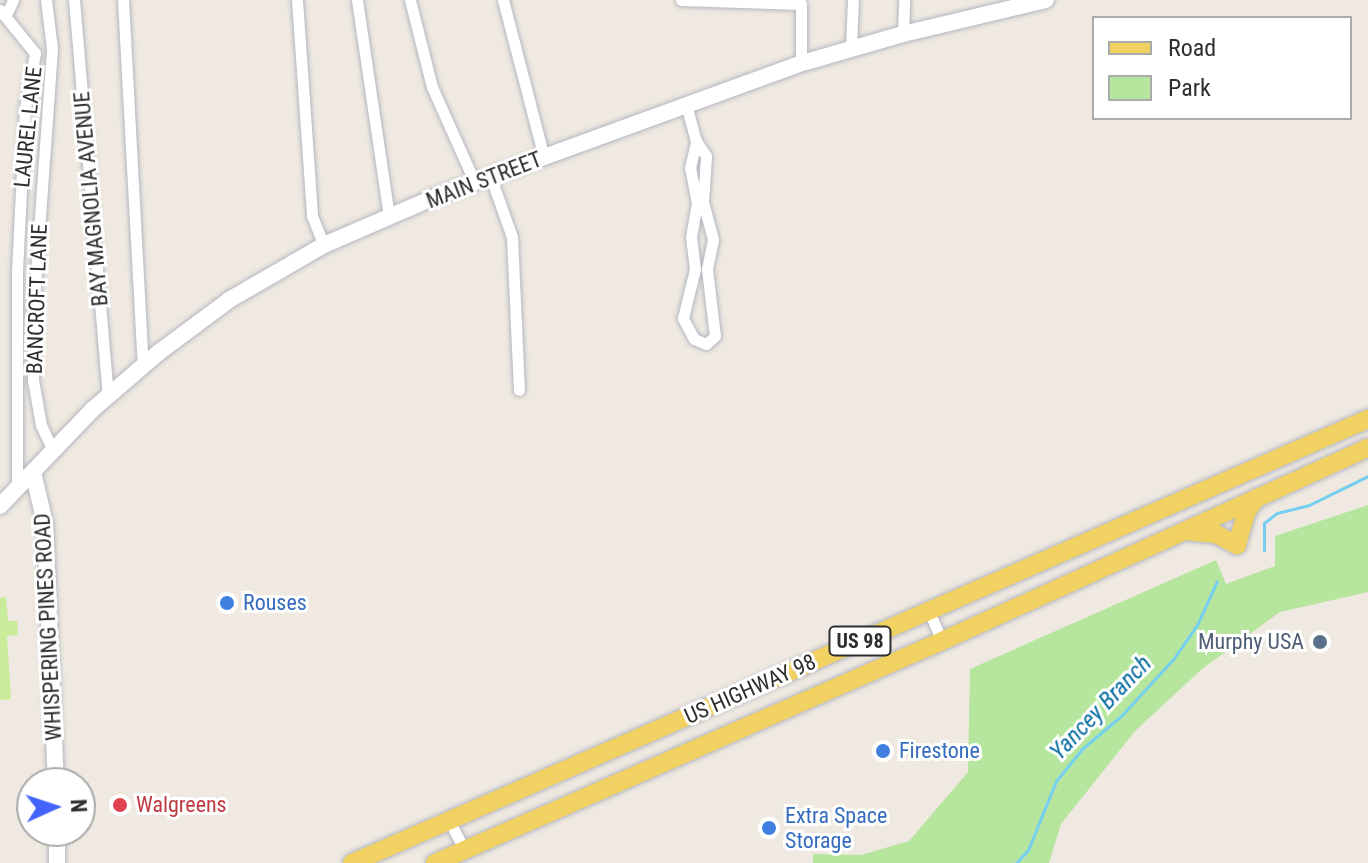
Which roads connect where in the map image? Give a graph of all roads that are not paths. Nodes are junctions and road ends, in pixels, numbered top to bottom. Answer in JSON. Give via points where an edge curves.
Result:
{"nodes":[{"id":1,"x":13,"y":0,"type":"edge"},
{"id":2,"x":46,"y":0,"type":"edge"},
{"id":3,"x":74,"y":0,"type":"edge"},
{"id":4,"x":123,"y":0,"type":"edge"},
{"id":5,"x":297,"y":0,"type":"edge"},
{"id":6,"x":357,"y":0,"type":"edge"},
{"id":7,"x":410,"y":0,"type":"edge"},
{"id":8,"x":503,"y":0,"type":"edge"},
{"id":9,"x":681,"y":0,"type":"edge"},
{"id":10,"x":853,"y":0,"type":"edge"},
{"id":11,"x":904,"y":0,"type":"edge"},
{"id":12,"x":1046,"y":0,"type":"edge"},
{"id":13,"x":801,"y":2,"type":"edge"},
{"id":14,"x":3,"y":13,"type":"edge"},
{"id":15,"x":903,"y":34,"type":"junction"},
{"id":16,"x":851,"y":48,"type":"junction"},
{"id":17,"x":801,"y":65,"type":"junction"},
{"id":18,"x":687,"y":108,"type":"junction"},
{"id":19,"x":544,"y":157,"type":"junction"},
{"id":20,"x":483,"y":180,"type":"junction"},
{"id":21,"x":700,"y":203,"type":"junction"},
{"id":22,"x":389,"y":217,"type":"junction"},
{"id":23,"x":324,"y":245,"type":"junction"},
{"id":24,"x":701,"y":269,"type":"junction"},
{"id":25,"x":143,"y":366,"type":"junction"},
{"id":26,"x":519,"y":390,"type":"dead end"},
{"id":27,"x":108,"y":397,"type":"junction"},
{"id":28,"x":1368,"y":419,"type":"edge"},
{"id":29,"x":1368,"y":448,"type":"edge"},
{"id":30,"x":53,"y":451,"type":"junction"},
{"id":31,"x":33,"y":472,"type":"junction"},
{"id":32,"x":17,"y":488,"type":"junction"},
{"id":33,"x":1256,"y":498,"type":"junction"},
{"id":34,"x":0,"y":506,"type":"edge"},
{"id":35,"x":1183,"y":531,"type":"junction"},
{"id":36,"x":929,"y":611,"type":"junction"},
{"id":37,"x":942,"y":641,"type":"junction"},
{"id":38,"x":55,"y":767,"type":"edge"},
{"id":39,"x":450,"y":822,"type":"junction"},
{"id":40,"x":464,"y":850,"type":"junction"},
{"id":41,"x":352,"y":863,"type":"edge"},
{"id":42,"x":435,"y":863,"type":"edge"}],
"edges":[{"from":1,"to":14,"type":"street"},
{"from":2,"to":30,"type":"street","name":"BANCROFT LANE","via":[[52,49],[33,380],[41,425]]},
{"from":3,"to":27,"type":"street","name":"BAY MAGNOLIA AVENUE"},
{"from":4,"to":25,"type":"street"},
{"from":5,"to":23,"type":"street","via":[[312,216]]},
{"from":6,"to":22,"type":"street"},
{"from":7,"to":20,"type":"street","via":[[432,87]]},
{"from":8,"to":19,"type":"street"},
{"from":9,"to":13,"type":"street"},
{"from":10,"to":16,"type":"street"},
{"from":11,"to":15,"type":"street"},
{"from":12,"to":15,"type":"main road","name":"MAIN STREET"},
{"from":13,"to":17,"type":"street"},
{"from":14,"to":32,"type":"street","name":"LAUREL LANE","via":[[35,53],[25,108],[17,273]]},
{"from":15,"to":16,"type":"main road","name":"MAIN STREET"},
{"from":16,"to":17,"type":"main road","name":"MAIN STREET"},
{"from":17,"to":18,"type":"main road","name":"MAIN STREET"},
{"from":18,"to":19,"type":"main road","name":"MAIN STREET"},
{"from":18,"to":21,"type":"street","via":[[706,156]]},
{"from":19,"to":20,"type":"main road","name":"MAIN STREET"},
{"from":20,"to":22,"type":"main road","name":"MAIN STREET"},
{"from":20,"to":26,"type":"street","via":[[512,237]]},
{"from":21,"to":24,"type":"street","via":[[691,237]]},
{"from":21,"to":24,"type":"street","via":[[713,240]]},
{"from":22,"to":23,"type":"main road","name":"MAIN STREET"},
{"from":23,"to":25,"type":"main road","name":"MAIN STREET","via":[[229,300]]},
{"from":24,"to":24,"type":"street","via":[[683,318],[694,339],[706,344],[715,336]]},
{"from":25,"to":27,"type":"main road","name":"MAIN STREET"},
{"from":27,"to":30,"type":"main road","name":"MAIN STREET"},
{"from":28,"to":36,"type":"main road","name":"US HIGHWAY 98","number":"US 98"},
{"from":29,"to":33,"type":"main road","name":"US HIGHWAY 98","number":"US 98"},
{"from":30,"to":31,"type":"main road","name":"MAIN STREET"},
{"from":31,"to":32,"type":"main road","name":"MAIN STREET"},
{"from":31,"to":38,"type":"main road","name":"WHISPERING PINES ROAD","via":[[45,523]]},
{"from":32,"to":34,"type":"main road","name":"MAIN STREET"},
{"from":33,"to":35,"type":"main road","name":"US HIGHWAY 98","number":"US 98"},
{"from":33,"to":35,"type":"main road","via":[[1237,545],[1216,534]]},
{"from":35,"to":37,"type":"main road","name":"US HIGHWAY 98","number":"US 98"},
{"from":36,"to":37,"type":"street"},
{"from":36,"to":39,"type":"main road","name":"US HIGHWAY 98","number":"US 98"},
{"from":37,"to":40,"type":"main road","name":"US HIGHWAY 98","number":"US 98"},
{"from":39,"to":40,"type":"street"},
{"from":39,"to":41,"type":"main road","name":"US HIGHWAY 98","number":"US 98"},
{"from":40,"to":42,"type":"main road","name":"US HIGHWAY 98","number":"US 98"}]}
